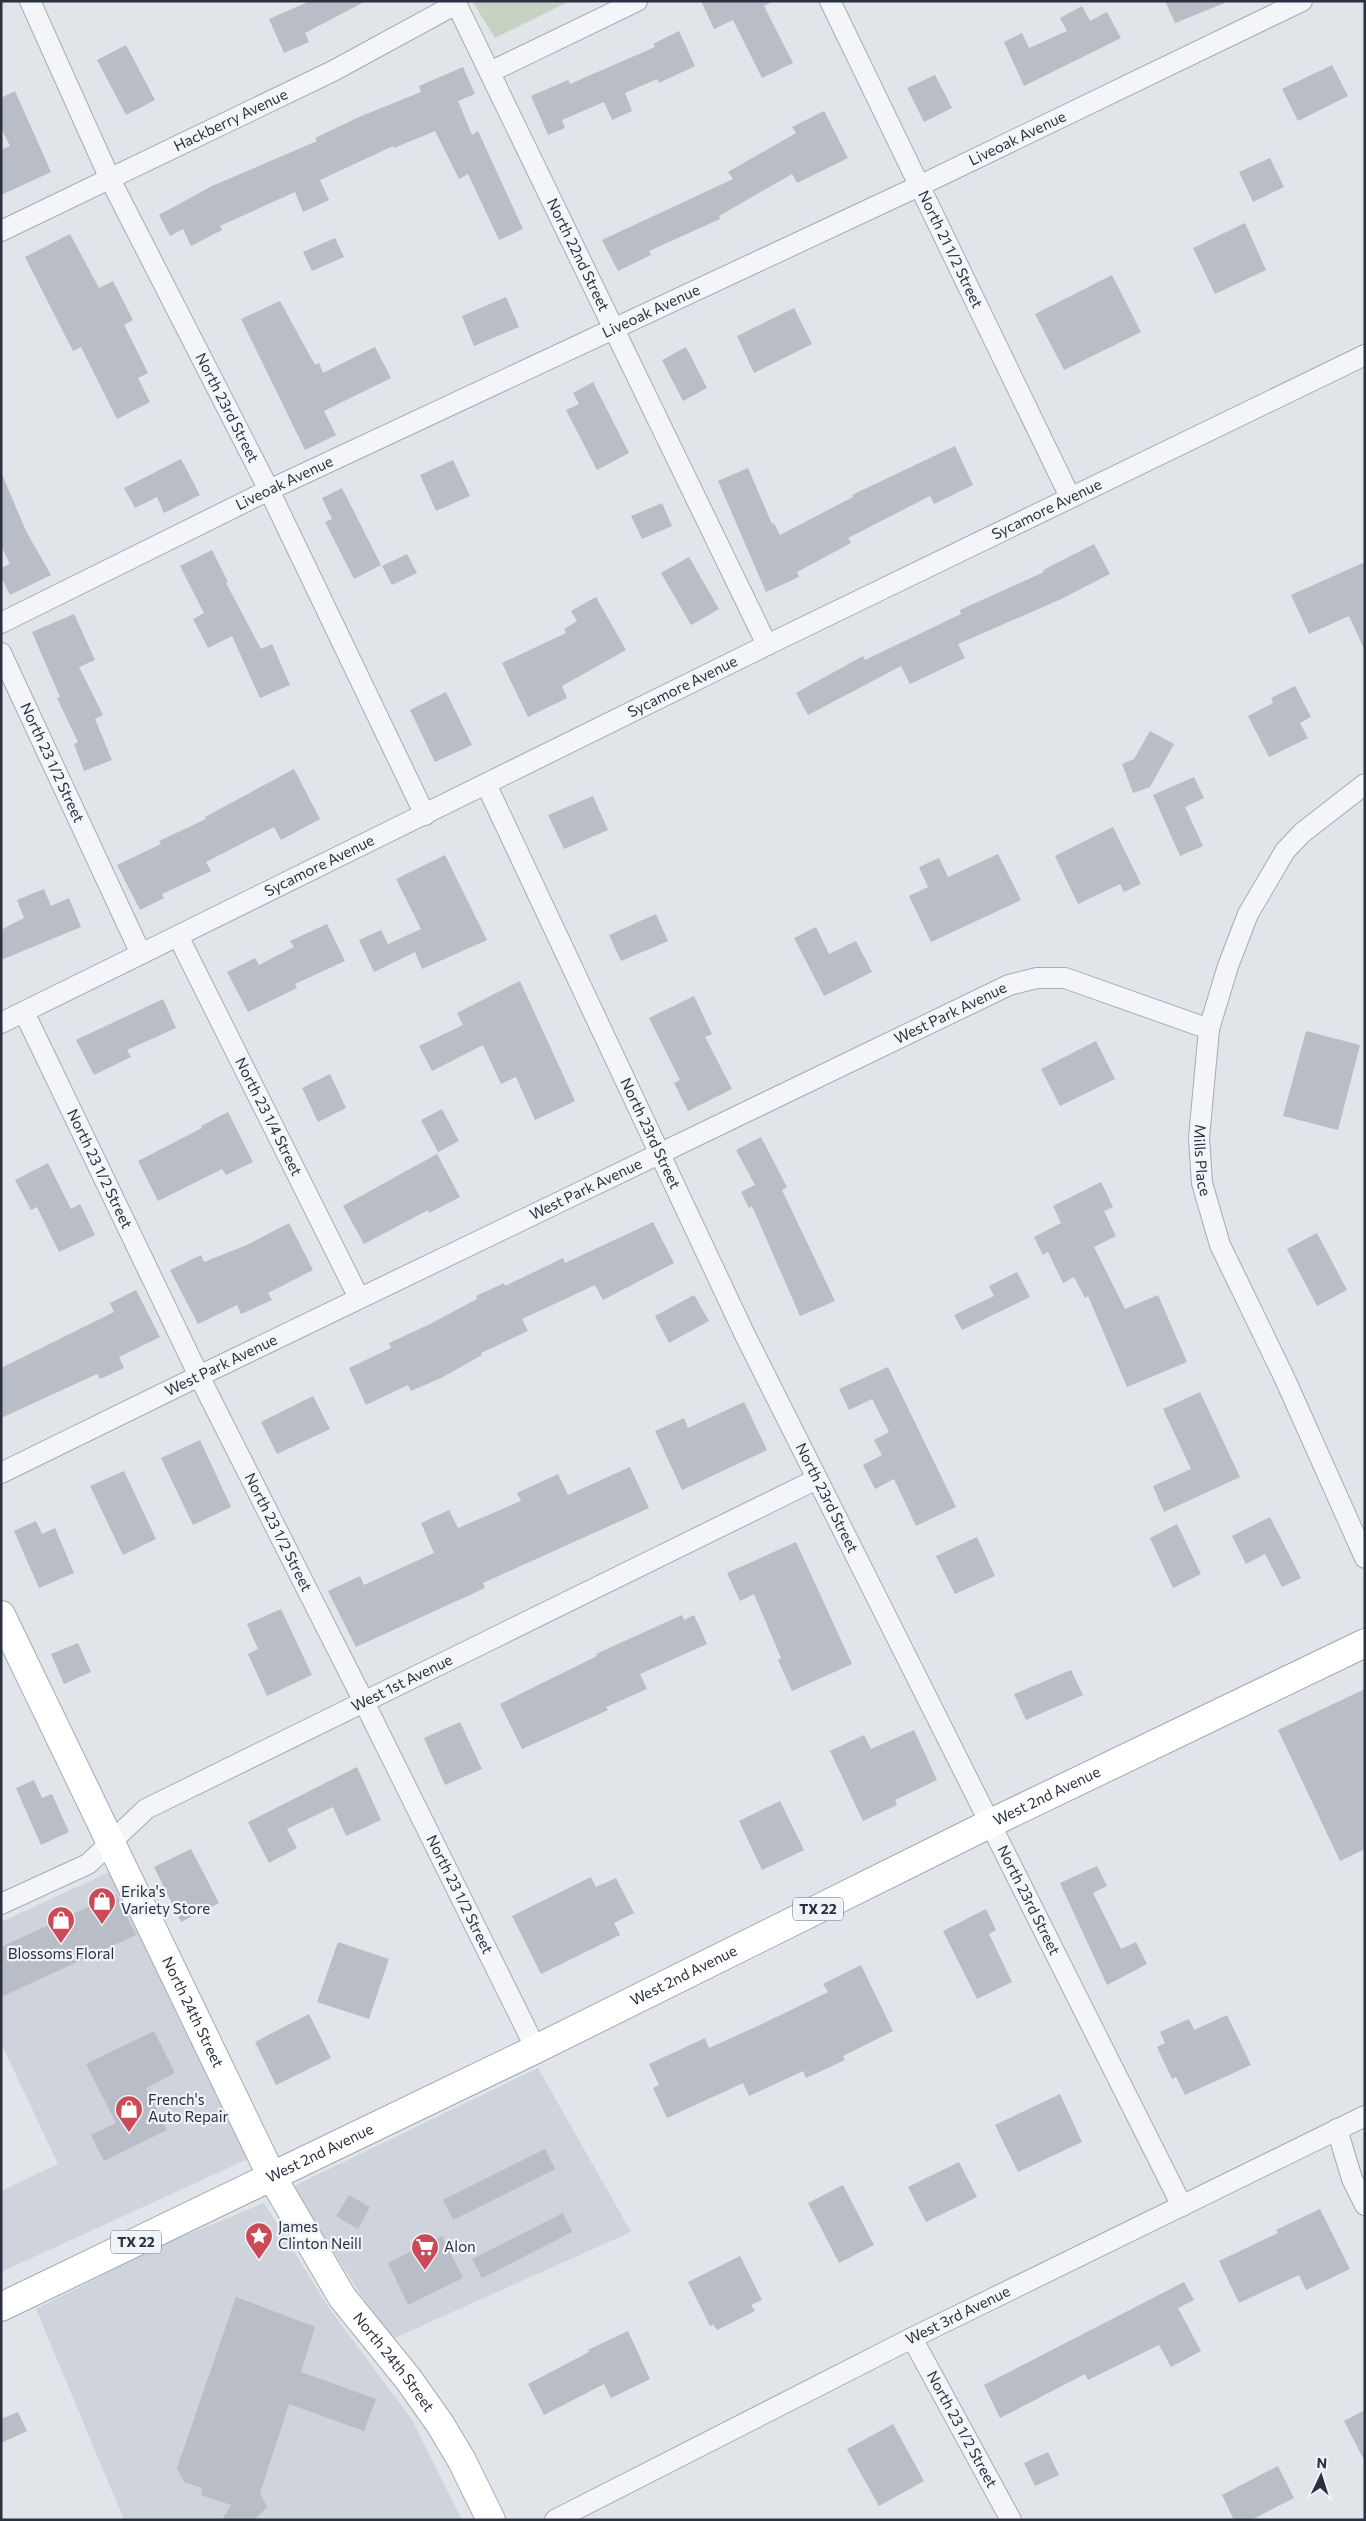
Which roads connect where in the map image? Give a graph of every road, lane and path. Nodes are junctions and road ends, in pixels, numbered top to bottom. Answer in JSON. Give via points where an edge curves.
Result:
{"nodes":[{"id":1,"x":30,"y":1,"type":"edge"},
{"id":2,"x":637,"y":1,"type":"edge"},
{"id":3,"x":830,"y":1,"type":"edge"},
{"id":4,"x":1302,"y":1,"type":"edge"},
{"id":5,"x":455,"y":3,"type":"edge"},
{"id":6,"x":490,"y":72,"type":"junction"},
{"id":7,"x":110,"y":179,"type":"junction"},
{"id":8,"x":919,"y":186,"type":"junction"},
{"id":9,"x":1,"y":231,"type":"edge"},
{"id":10,"x":614,"y":329,"type":"junction"},
{"id":11,"x":1365,"y":355,"type":"edge"},
{"id":12,"x":269,"y":490,"type":"junction"},
{"id":13,"x":1070,"y":498,"type":"junction"},
{"id":14,"x":1,"y":623,"type":"edge"},
{"id":15,"x":768,"y":645,"type":"junction"},
{"id":16,"x":1,"y":653,"type":"edge"},
{"id":17,"x":486,"y":784,"type":"junction"},
{"id":18,"x":1365,"y":784,"type":"edge"},
{"id":19,"x":424,"y":815,"type":"junction"},
{"id":20,"x":178,"y":936,"type":"junction"},
{"id":21,"x":141,"y":954,"type":"junction"},
{"id":22,"x":24,"y":1012,"type":"junction"},
{"id":23,"x":1,"y":1023,"type":"edge"},
{"id":24,"x":1209,"y":1029,"type":"junction"},
{"id":25,"x":660,"y":1153,"type":"junction"},
{"id":26,"x":359,"y":1298,"type":"junction"},
{"id":27,"x":199,"y":1376,"type":"junction"},
{"id":28,"x":1,"y":1474,"type":"edge"},
{"id":29,"x":817,"y":1479,"type":"junction"},
{"id":30,"x":1365,"y":1558,"type":"edge"},
{"id":31,"x":1,"y":1615,"type":"edge"},
{"id":32,"x":1365,"y":1643,"type":"edge"},
{"id":33,"x":363,"y":1700,"type":"junction"},
{"id":34,"x":991,"y":1823,"type":"junction"},
{"id":35,"x":111,"y":1843,"type":"junction"},
{"id":36,"x":1,"y":1904,"type":"edge"},
{"id":37,"x":536,"y":2049,"type":"junction"},
{"id":38,"x":1365,"y":2116,"type":"edge"},
{"id":39,"x":1337,"y":2130,"type":"junction"},
{"id":40,"x":272,"y":2177,"type":"junction"},
{"id":41,"x":1365,"y":2204,"type":"edge"},
{"id":42,"x":1182,"y":2206,"type":"junction"},
{"id":43,"x":1,"y":2308,"type":"edge"},
{"id":44,"x":912,"y":2338,"type":"junction"},
{"id":45,"x":491,"y":2520,"type":"edge"},
{"id":46,"x":555,"y":2520,"type":"edge"},
{"id":47,"x":1011,"y":2520,"type":"edge"}],
"edges":[{"from":1,"to":7,"type":"street","name":"North 23rd Street"},
{"from":2,"to":6,"type":"street"},
{"from":3,"to":8,"type":"street","name":"North 21 1/2 Street"},
{"from":4,"to":8,"type":"street","name":"Liveoak Avenue"},
{"from":5,"to":6,"type":"street","name":"North 22nd Street"},
{"from":5,"to":7,"type":"street","name":"Hackberry Avenue","via":[[333,71]]},
{"from":6,"to":10,"type":"street","name":"North 22nd Street"},
{"from":7,"to":9,"type":"street","name":"Hackberry Avenue"},
{"from":7,"to":12,"type":"street","name":"North 23rd Street"},
{"from":8,"to":10,"type":"street","name":"Liveoak Avenue"},
{"from":8,"to":13,"type":"street","name":"North 21 1/2 Street"},
{"from":10,"to":12,"type":"street","name":"Liveoak Avenue"},
{"from":10,"to":15,"type":"street","name":"North 22nd Street"},
{"from":11,"to":13,"type":"street","name":"Sycamore Avenue"},
{"from":12,"to":14,"type":"street","name":"Liveoak Avenue"},
{"from":12,"to":19,"type":"street","name":"North 23rd Street"},
{"from":13,"to":15,"type":"street","name":"Sycamore Avenue"},
{"from":15,"to":17,"type":"street","name":"Sycamore Avenue"},
{"from":16,"to":21,"type":"street","name":"North 23 1/2 Street"},
{"from":17,"to":19,"type":"street","name":"Sycamore Avenue"},
{"from":17,"to":25,"type":"street","name":"North 23rd Street"},
{"from":18,"to":24,"type":"street","name":"Mills Place","via":[[1308,827],[1285,851],[1248,914]]},
{"from":19,"to":20,"type":"street","name":"Sycamore Avenue"},
{"from":20,"to":21,"type":"street","name":"Sycamore Avenue"},
{"from":20,"to":26,"type":"street","name":"North 23 1/4 Street"},
{"from":21,"to":22,"type":"street","name":"Sycamore Avenue"},
{"from":22,"to":23,"type":"street","name":"Sycamore Avenue"},
{"from":22,"to":27,"type":"street","name":"North 23 1/2 Street"},
{"from":24,"to":25,"type":"street","name":"West Park Avenue","via":[[1065,978],[1037,978],[1009,985]]},
{"from":24,"to":30,"type":"street","name":"Mills Place","via":[[1199,1138],[1202,1183],[1217,1236]]},
{"from":25,"to":26,"type":"street","name":"West Park Avenue"},
{"from":25,"to":29,"type":"street","name":"North 23rd Street"},
{"from":26,"to":27,"type":"street","name":"West Park Avenue"},
{"from":27,"to":28,"type":"street","name":"West Park Avenue"},
{"from":27,"to":33,"type":"street","name":"North 23 1/2 Street"},
{"from":29,"to":33,"type":"street","name":"West 1st Avenue"},
{"from":29,"to":34,"type":"street","name":"North 23rd Street"},
{"from":31,"to":35,"type":"main road","name":"North 24th Street"},
{"from":32,"to":34,"type":"main road","name":"West 2nd Avenue","number":"TX 22"},
{"from":33,"to":35,"type":"street","name":"West 1st Avenue","via":[[146,1809]]},
{"from":33,"to":37,"type":"street","name":"North 23 1/2 Street"},
{"from":34,"to":37,"type":"main road","name":"West 2nd Avenue","number":"TX 22"},
{"from":34,"to":42,"type":"street","name":"North 23rd Street"},
{"from":35,"to":36,"type":"street","name":"West 1st Avenue","via":[[88,1864]]},
{"from":35,"to":40,"type":"main road","name":"North 24th Street"},
{"from":37,"to":40,"type":"main road","name":"West 2nd Avenue","number":"TX 22"},
{"from":38,"to":39,"type":"street","name":"West 3rd Avenue"},
{"from":39,"to":41,"type":"street","via":[[1352,2179]]},
{"from":39,"to":42,"type":"street","name":"West 3rd Avenue"},
{"from":40,"to":43,"type":"main road","name":"West 2nd Avenue","number":"TX 22"},
{"from":40,"to":45,"type":"main road","name":"North 24th Street","via":[[342,2297],[440,2424]]},
{"from":42,"to":44,"type":"street","name":"West 3rd Avenue"},
{"from":44,"to":46,"type":"street","name":"West 3rd Avenue"},
{"from":44,"to":47,"type":"street","name":"North 23 1/2 Street"}]}
